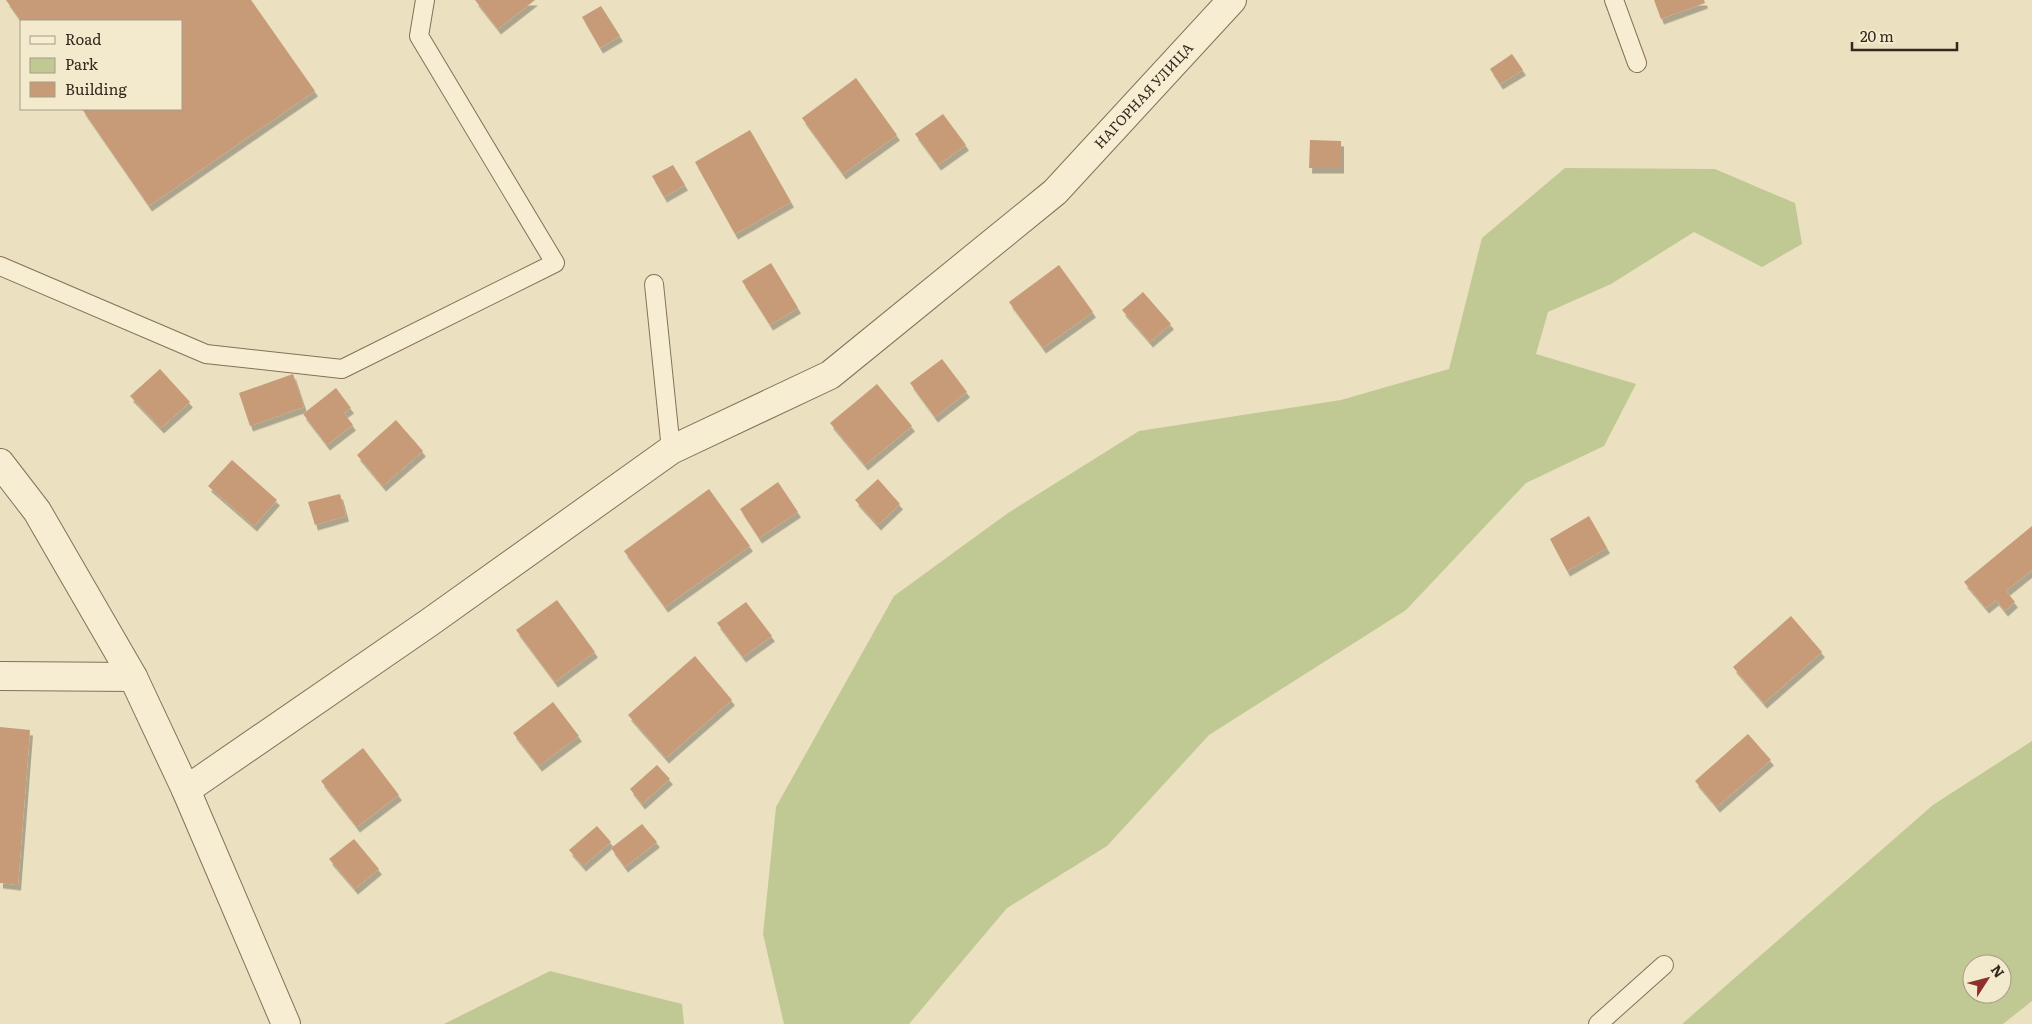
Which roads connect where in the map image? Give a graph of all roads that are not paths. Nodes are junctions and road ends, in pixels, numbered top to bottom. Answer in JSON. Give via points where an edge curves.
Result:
{"nodes":[{"id":1,"x":425,"y":0,"type":"edge"},
{"id":2,"x":1232,"y":0,"type":"edge"},
{"id":3,"x":1614,"y":0,"type":"edge"},
{"id":4,"x":1637,"y":63,"type":"dead end"},
{"id":5,"x":0,"y":266,"type":"edge"},
{"id":6,"x":654,"y":284,"type":"dead end"},
{"id":7,"x":670,"y":450,"type":"junction"},
{"id":8,"x":0,"y":462,"type":"edge"},
{"id":9,"x":0,"y":676,"type":"edge"},
{"id":10,"x":132,"y":677,"type":"junction"},
{"id":11,"x":186,"y":790,"type":"junction"},
{"id":12,"x":1664,"y":965,"type":"dead end"},
{"id":13,"x":286,"y":1024,"type":"edge"},
{"id":14,"x":1598,"y":1024,"type":"edge"}],
"edges":[{"from":1,"to":5,"type":"lane","via":[[419,36],[555,263],[342,369],[206,354]]},
{"from":2,"to":7,"type":"street","name":"НАГОРНАЯ УЛИЦА","via":[[1055,192],[830,375]]},
{"from":3,"to":4,"type":"lane"},
{"from":6,"to":7,"type":"lane"},
{"from":7,"to":11,"type":"street","name":"НАГОРНАЯ УЛИЦА","via":[[430,622]]},
{"from":8,"to":10,"type":"street","via":[[37,512]]},
{"from":9,"to":10,"type":"street"},
{"from":10,"to":11,"type":"street"},
{"from":11,"to":13,"type":"street"},
{"from":12,"to":14,"type":"lane"}]}
